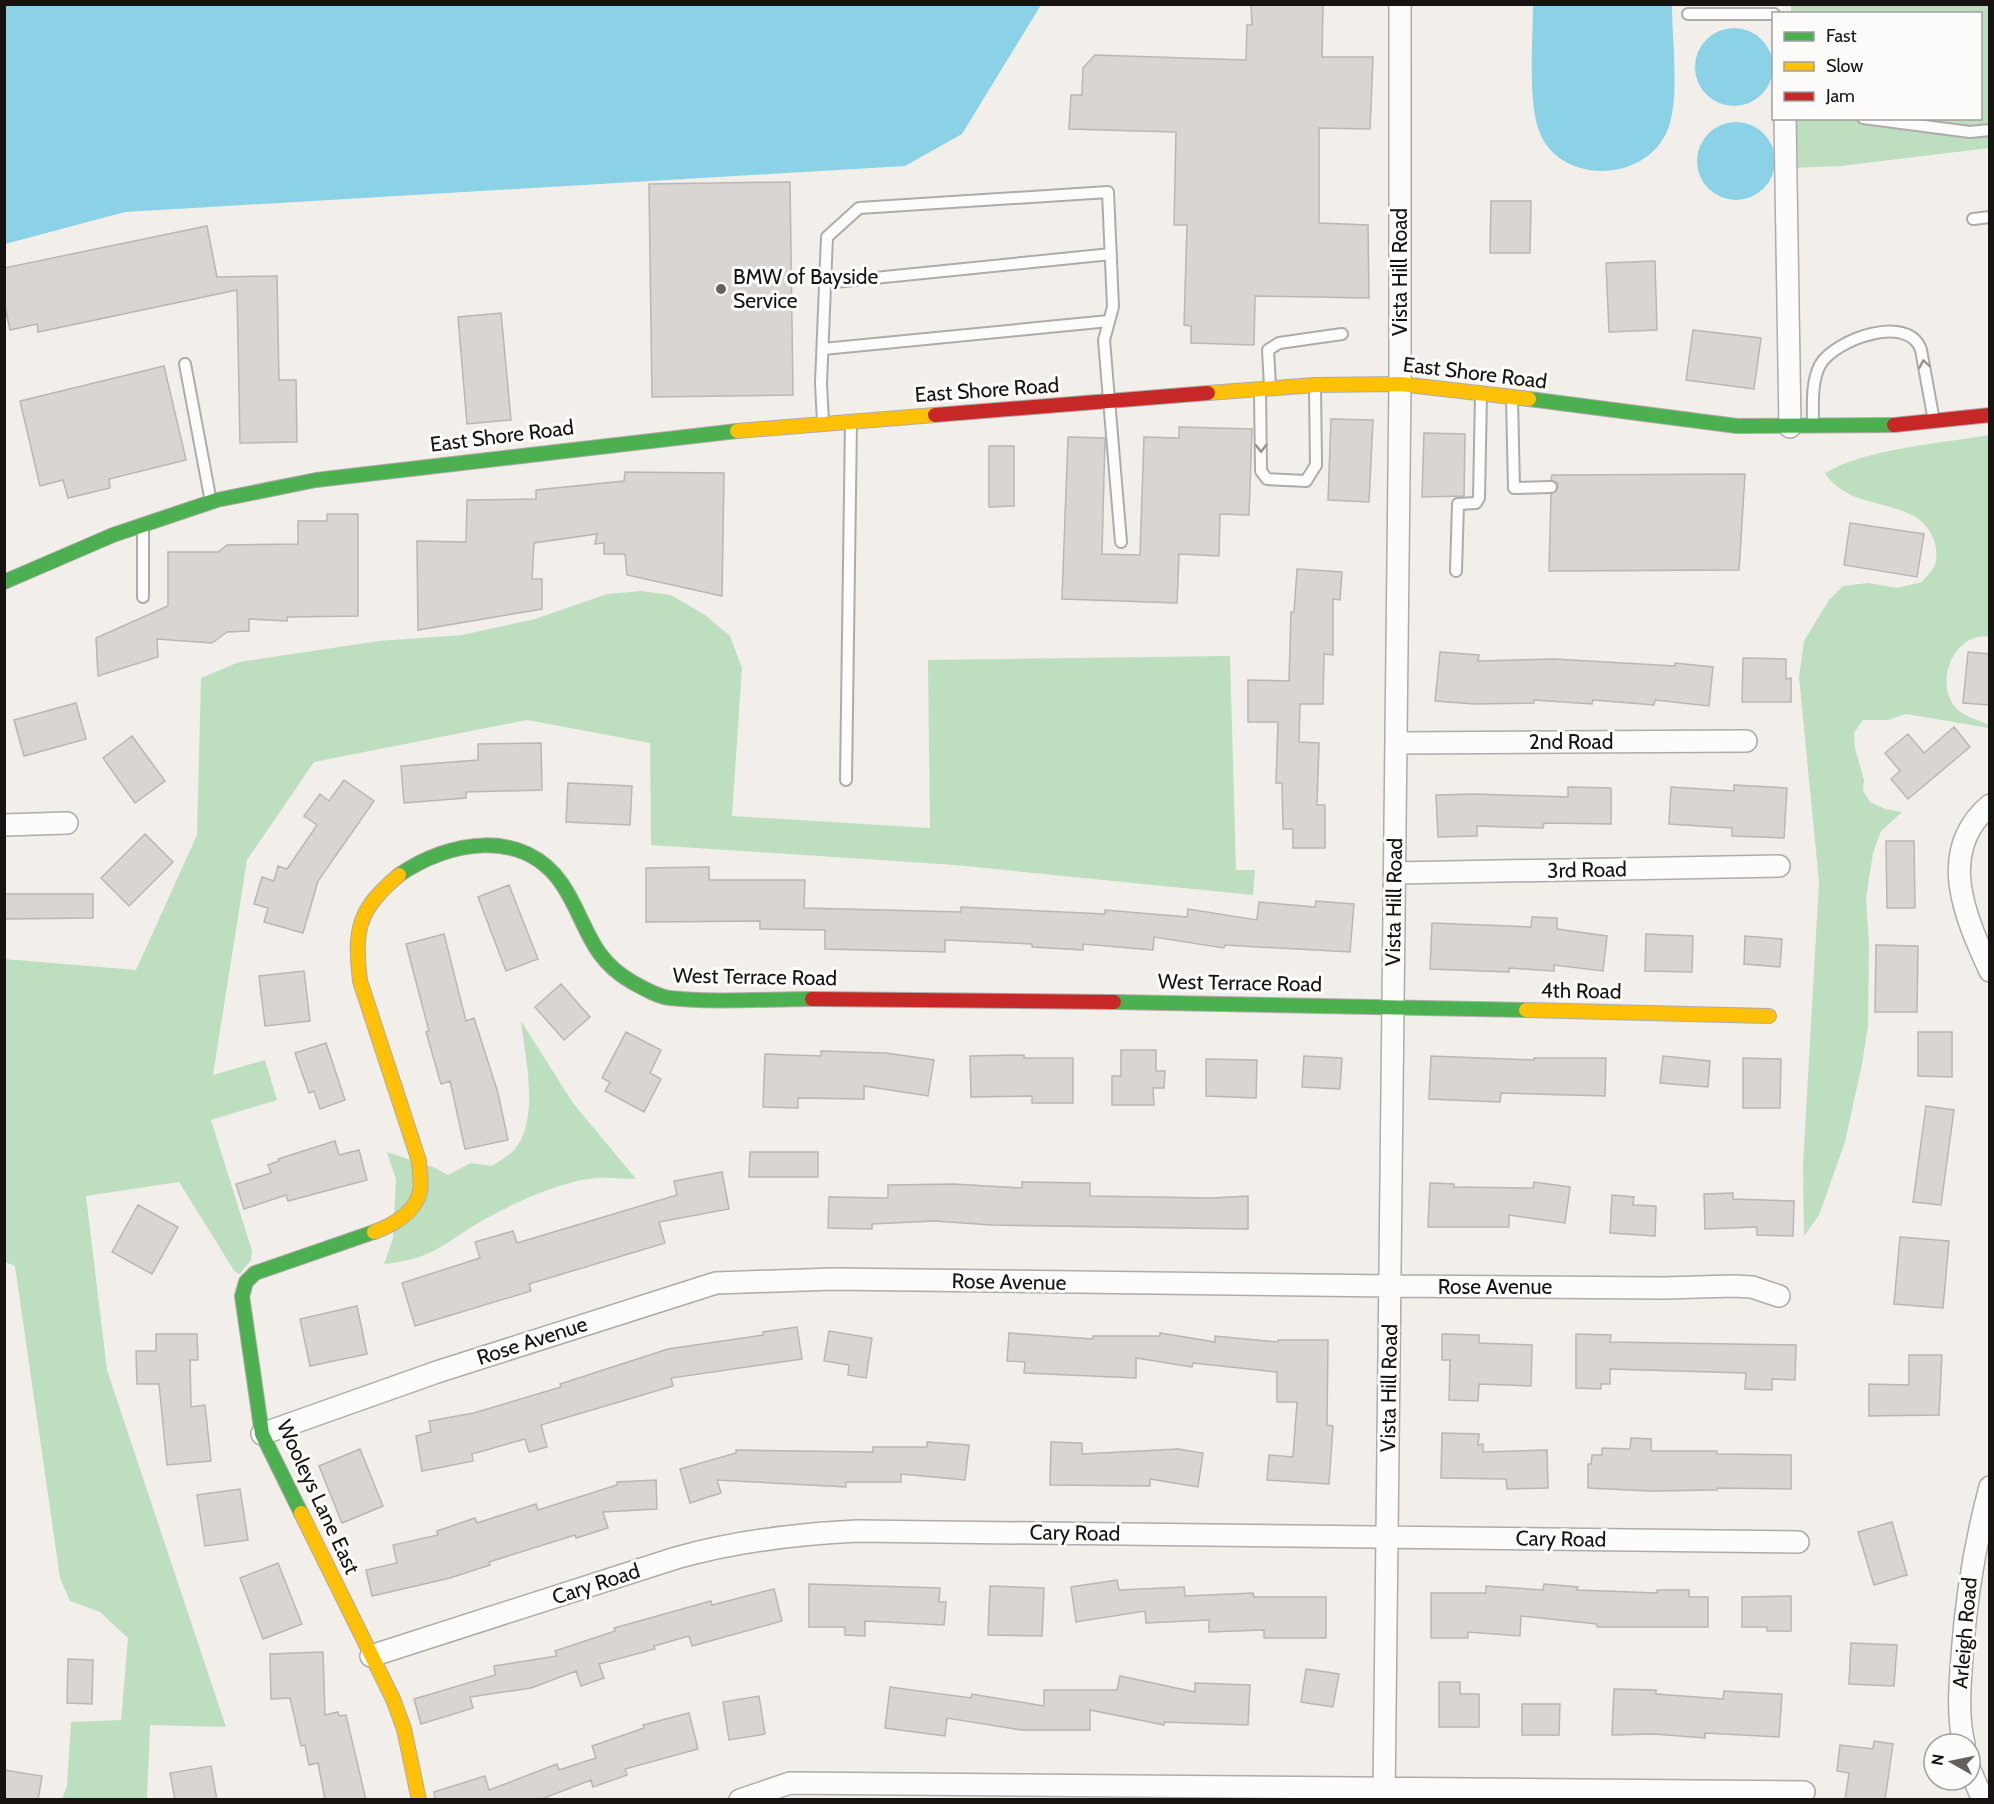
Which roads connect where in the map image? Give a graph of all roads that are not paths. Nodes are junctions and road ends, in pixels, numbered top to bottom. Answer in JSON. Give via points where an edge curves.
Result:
{"nodes":[{"id":1,"x":1400,"y":4,"type":"edge"},
{"id":2,"x":1688,"y":14,"type":"dead end"},
{"id":3,"x":1772,"y":14,"type":"edge"},
{"id":4,"x":1785,"y":120,"type":"edge"},
{"id":5,"x":1878,"y":120,"type":"edge"},
{"id":6,"x":1989,"y":130,"type":"edge"},
{"id":7,"x":1989,"y":217,"type":"edge"},
{"id":8,"x":1973,"y":219,"type":"dead end"},
{"id":9,"x":1111,"y":254,"type":"junction"},
{"id":10,"x":825,"y":283,"type":"junction"},
{"id":11,"x":1109,"y":321,"type":"junction"},
{"id":12,"x":1342,"y":334,"type":"dead end"},
{"id":13,"x":823,"y":349,"type":"junction"},
{"id":14,"x":185,"y":364,"type":"dead end"},
{"id":15,"x":1400,"y":384,"type":"junction"},
{"id":16,"x":1315,"y":385,"type":"junction"},
{"id":17,"x":1265,"y":389,"type":"junction"},
{"id":18,"x":1481,"y":393,"type":"junction"},
{"id":19,"x":1512,"y":398,"type":"junction"},
{"id":20,"x":1110,"y":401,"type":"junction"},
{"id":21,"x":1989,"y":415,"type":"edge"},
{"id":22,"x":850,"y":421,"type":"junction"},
{"id":23,"x":1934,"y":421,"type":"junction"},
{"id":24,"x":824,"y":423,"type":"junction"},
{"id":25,"x":1813,"y":427,"type":"junction"},
{"id":26,"x":1790,"y":428,"type":"junction"},
{"id":27,"x":1551,"y":487,"type":"dead end"},
{"id":28,"x":211,"y":502,"type":"junction"},
{"id":29,"x":143,"y":525,"type":"junction"},
{"id":30,"x":1121,"y":542,"type":"dead end"},
{"id":31,"x":1456,"y":571,"type":"dead end"},
{"id":32,"x":4,"y":582,"type":"edge"},
{"id":33,"x":142,"y":597,"type":"dead end"},
{"id":34,"x":1746,"y":741,"type":"dead end"},
{"id":35,"x":1396,"y":742,"type":"junction"},
{"id":36,"x":846,"y":780,"type":"dead end"},
{"id":37,"x":1989,"y":805,"type":"edge"},
{"id":38,"x":67,"y":823,"type":"dead end"},
{"id":39,"x":4,"y":825,"type":"edge"},
{"id":40,"x":1779,"y":866,"type":"dead end"},
{"id":41,"x":1395,"y":873,"type":"junction"},
{"id":42,"x":1989,"y":971,"type":"edge"},
{"id":43,"x":1393,"y":1008,"type":"junction"},
{"id":44,"x":1769,"y":1016,"type":"dead end"},
{"id":45,"x":409,"y":1130,"type":"joint"},
{"id":46,"x":1390,"y":1286,"type":"junction"},
{"id":47,"x":1779,"y":1296,"type":"dead end"},
{"id":48,"x":262,"y":1434,"type":"junction"},
{"id":49,"x":1989,"y":1487,"type":"edge"},
{"id":50,"x":1387,"y":1537,"type":"junction"},
{"id":51,"x":1798,"y":1542,"type":"dead end"},
{"id":52,"x":371,"y":1656,"type":"junction"},
{"id":53,"x":1963,"y":1732,"type":"edge"},
{"id":54,"x":1804,"y":1792,"type":"dead end"},
{"id":55,"x":1384,"y":1794,"type":"edge"},
{"id":56,"x":419,"y":1800,"type":"edge"},
{"id":57,"x":740,"y":1800,"type":"edge"}],
"edges":[{"from":1,"to":15,"type":"street","name":"Vista Hill Road"},
{"from":2,"to":3,"type":"lane"},
{"from":4,"to":26,"type":"street"},
{"from":5,"to":6,"type":"lane","via":[[1970,132]]},
{"from":7,"to":8,"type":"lane"},
{"from":9,"to":10,"type":"lane"},
{"from":9,"to":10,"type":"lane","via":[[1108,192],[859,208],[827,237]]},
{"from":9,"to":11,"type":"lane","via":[[1113,307]]},
{"from":10,"to":13,"type":"lane"},
{"from":11,"to":13,"type":"lane"},
{"from":11,"to":20,"type":"lane","via":[[1104,340]]},
{"from":12,"to":17,"type":"lane","via":[[1279,343],[1268,350]]},
{"from":13,"to":24,"type":"lane"},
{"from":14,"to":28,"type":"lane"},
{"from":15,"to":16,"type":"street","name":"East Shore Road"},
{"from":15,"to":18,"type":"street","name":"East Shore Road"},
{"from":15,"to":35,"type":"street","name":"Vista Hill Road"},
{"from":16,"to":17,"type":"street","name":"East Shore Road"},
{"from":17,"to":16,"type":"lane","one_way":true,"via":[[1262,471],[1267,480],[1300,482],[1316,465]]},
{"from":17,"to":20,"type":"street","name":"East Shore Road"},
{"from":18,"to":19,"type":"street","name":"East Shore Road"},
{"from":18,"to":31,"type":"lane","via":[[1479,498],[1476,503],[1458,504]]},
{"from":19,"to":26,"type":"street","name":"East Shore Road","via":[[1708,424]]},
{"from":19,"to":27,"type":"lane","via":[[1514,488]]},
{"from":20,"to":22,"type":"street","name":"East Shore Road"},
{"from":20,"to":30,"type":"lane"},
{"from":21,"to":23,"type":"street","name":"East Shore Road"},
{"from":22,"to":24,"type":"street","name":"East Shore Road"},
{"from":22,"to":36,"type":"lane"},
{"from":23,"to":25,"type":"street","name":"East Shore Road"},
{"from":23,"to":25,"type":"lane","one_way":true,"via":[[1922,350],[1918,339],[1904,331],[1862,336],[1830,353],[1819,367],[1812,400]]},
{"from":24,"to":28,"type":"street","name":"East Shore Road","via":[[316,480]]},
{"from":25,"to":26,"type":"street","name":"East Shore Road"},
{"from":28,"to":29,"type":"street","name":"East Shore Road"},
{"from":29,"to":32,"type":"street","name":"East Shore Road"},
{"from":29,"to":33,"type":"lane"},
{"from":34,"to":35,"type":"street","name":"2nd Road"},
{"from":35,"to":41,"type":"street","name":"Vista Hill Road"},
{"from":37,"to":42,"type":"street","via":[[1961,847],[1958,867],[1966,917]]},
{"from":38,"to":39,"type":"street"},
{"from":40,"to":41,"type":"street","name":"3rd Road"},
{"from":41,"to":43,"type":"street","name":"Vista Hill Road"},
{"from":43,"to":44,"type":"street","name":"4th Road"},
{"from":43,"to":45,"type":"street","name":"West Terrace Road","via":[[668,998],[634,984],[602,959],[572,898],[555,874],[527,853],[488,843],[465,845],[425,858],[399,872],[369,904],[360,927],[356,951],[360,981]]},
{"from":43,"to":46,"type":"street","name":"Vista Hill Road"},
{"from":45,"to":48,"type":"street","name":"Wooleys Lane East","via":[[419,1161],[420,1192],[407,1213],[393,1225],[255,1273],[246,1282],[243,1306]]},
{"from":46,"to":47,"type":"street","name":"Rose Avenue","via":[[1733,1286],[1752,1287]]},
{"from":46,"to":48,"type":"street","name":"Rose Avenue","via":[[833,1279],[716,1283],[437,1372]]},
{"from":46,"to":50,"type":"street","name":"Vista Hill Road"},
{"from":48,"to":52,"type":"street","name":"Wooleys Lane East"},
{"from":49,"to":53,"type":"street","name":"Arleigh Road","via":[[1966,1598],[1959,1691]]},
{"from":50,"to":51,"type":"street","name":"Cary Road"},
{"from":50,"to":52,"type":"street","name":"Cary Road","via":[[857,1531],[786,1535],[676,1558]]},
{"from":50,"to":55,"type":"street","name":"Vista Hill Road"},
{"from":52,"to":56,"type":"street","name":"Wooleys Lane East","via":[[404,1729]]},
{"from":54,"to":55,"type":"street"},
{"from":55,"to":57,"type":"street","via":[[790,1783]]}]}
